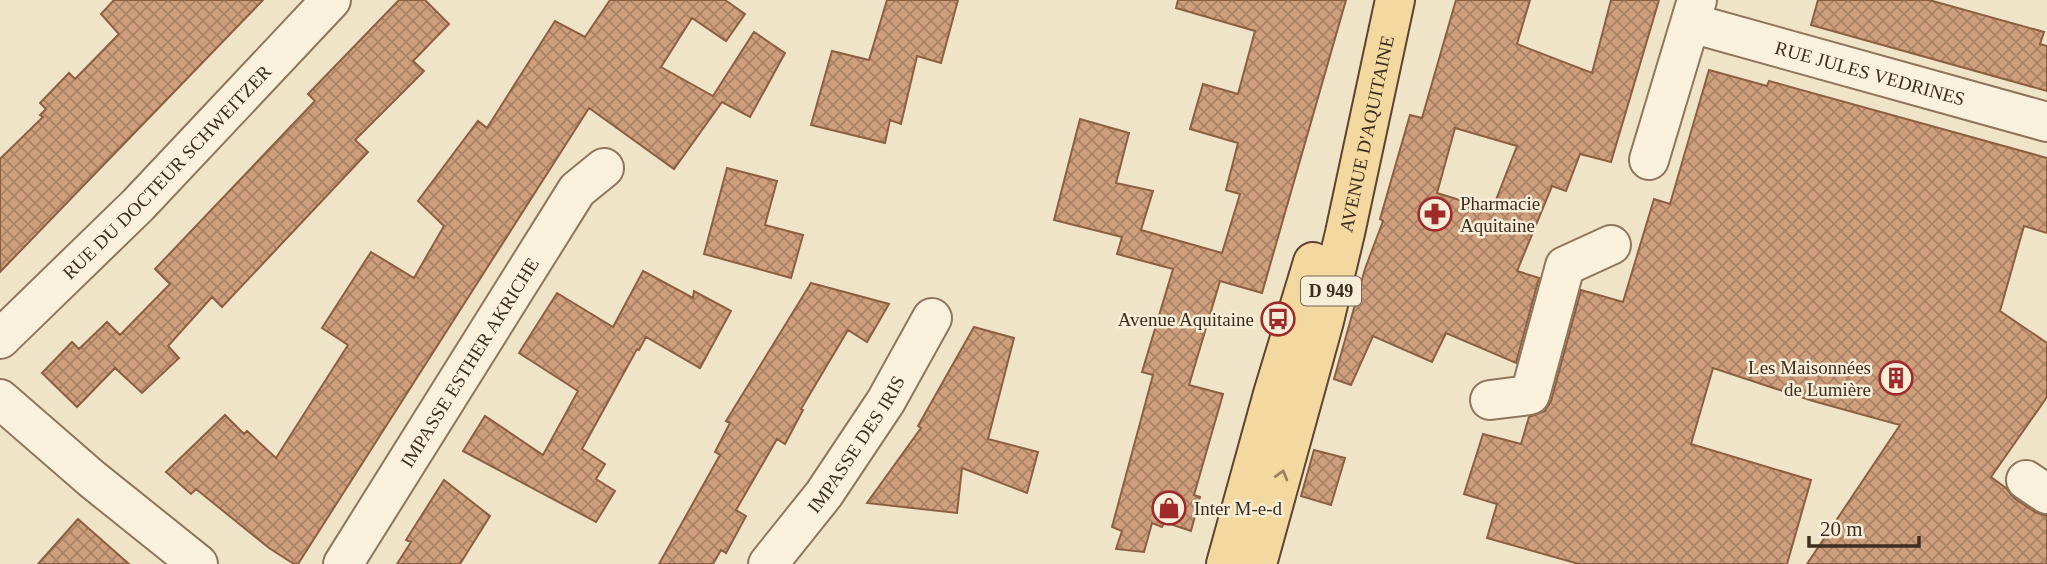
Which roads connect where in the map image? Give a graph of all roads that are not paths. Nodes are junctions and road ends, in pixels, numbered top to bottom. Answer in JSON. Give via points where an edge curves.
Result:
{"nodes":[{"id":1,"x":331,"y":0,"type":"edge"},
{"id":2,"x":1393,"y":7,"type":"edge"},
{"id":3,"x":1694,"y":12,"type":"edge"},
{"id":4,"x":2047,"y":122,"type":"edge"},
{"id":5,"x":1650,"y":160,"type":"dead end"},
{"id":6,"x":604,"y":168,"type":"dead end"},
{"id":7,"x":1611,"y":245,"type":"dead end"},
{"id":8,"x":932,"y":318,"type":"dead end"},
{"id":9,"x":0,"y":339,"type":"edge"},
{"id":10,"x":0,"y":399,"type":"edge"},
{"id":11,"x":1490,"y":400,"type":"dead end"},
{"id":12,"x":198,"y":564,"type":"edge"},
{"id":13,"x":343,"y":564,"type":"edge"},
{"id":14,"x":768,"y":564,"type":"edge"},
{"id":15,"x":1226,"y":564,"type":"edge"},
{"id":16,"x":1256,"y":564,"type":"edge"}],
"edges":[{"from":1,"to":9,"type":"street","name":"RUE DU DOCTEUR SCHWEITZER","via":[[138,205]]},
{"from":2,"to":15,"type":"main road","name":"AVENUE D'AQUITAINE","number":"D 949","via":[[1359,97]]},
{"from":16,"to":2,"type":"main road","name":"AVENUE D'AQUITAINE","number":"D 949","one_way":true,"via":[[1320,336]]},
{"from":3,"to":4,"type":"street","name":"RUE JULES VEDRINES"},
{"from":3,"to":5,"type":"street"},
{"from":6,"to":13,"type":"street","name":"IMPASSE ESTHER AKRICHE","via":[[578,190]]},
{"from":7,"to":11,"type":"street","via":[[1564,265],[1530,395]]},
{"from":8,"to":14,"type":"street","name":"IMPASSE DES IRIS","via":[[886,401],[824,494]]},
{"from":10,"to":12,"type":"street"}]}
